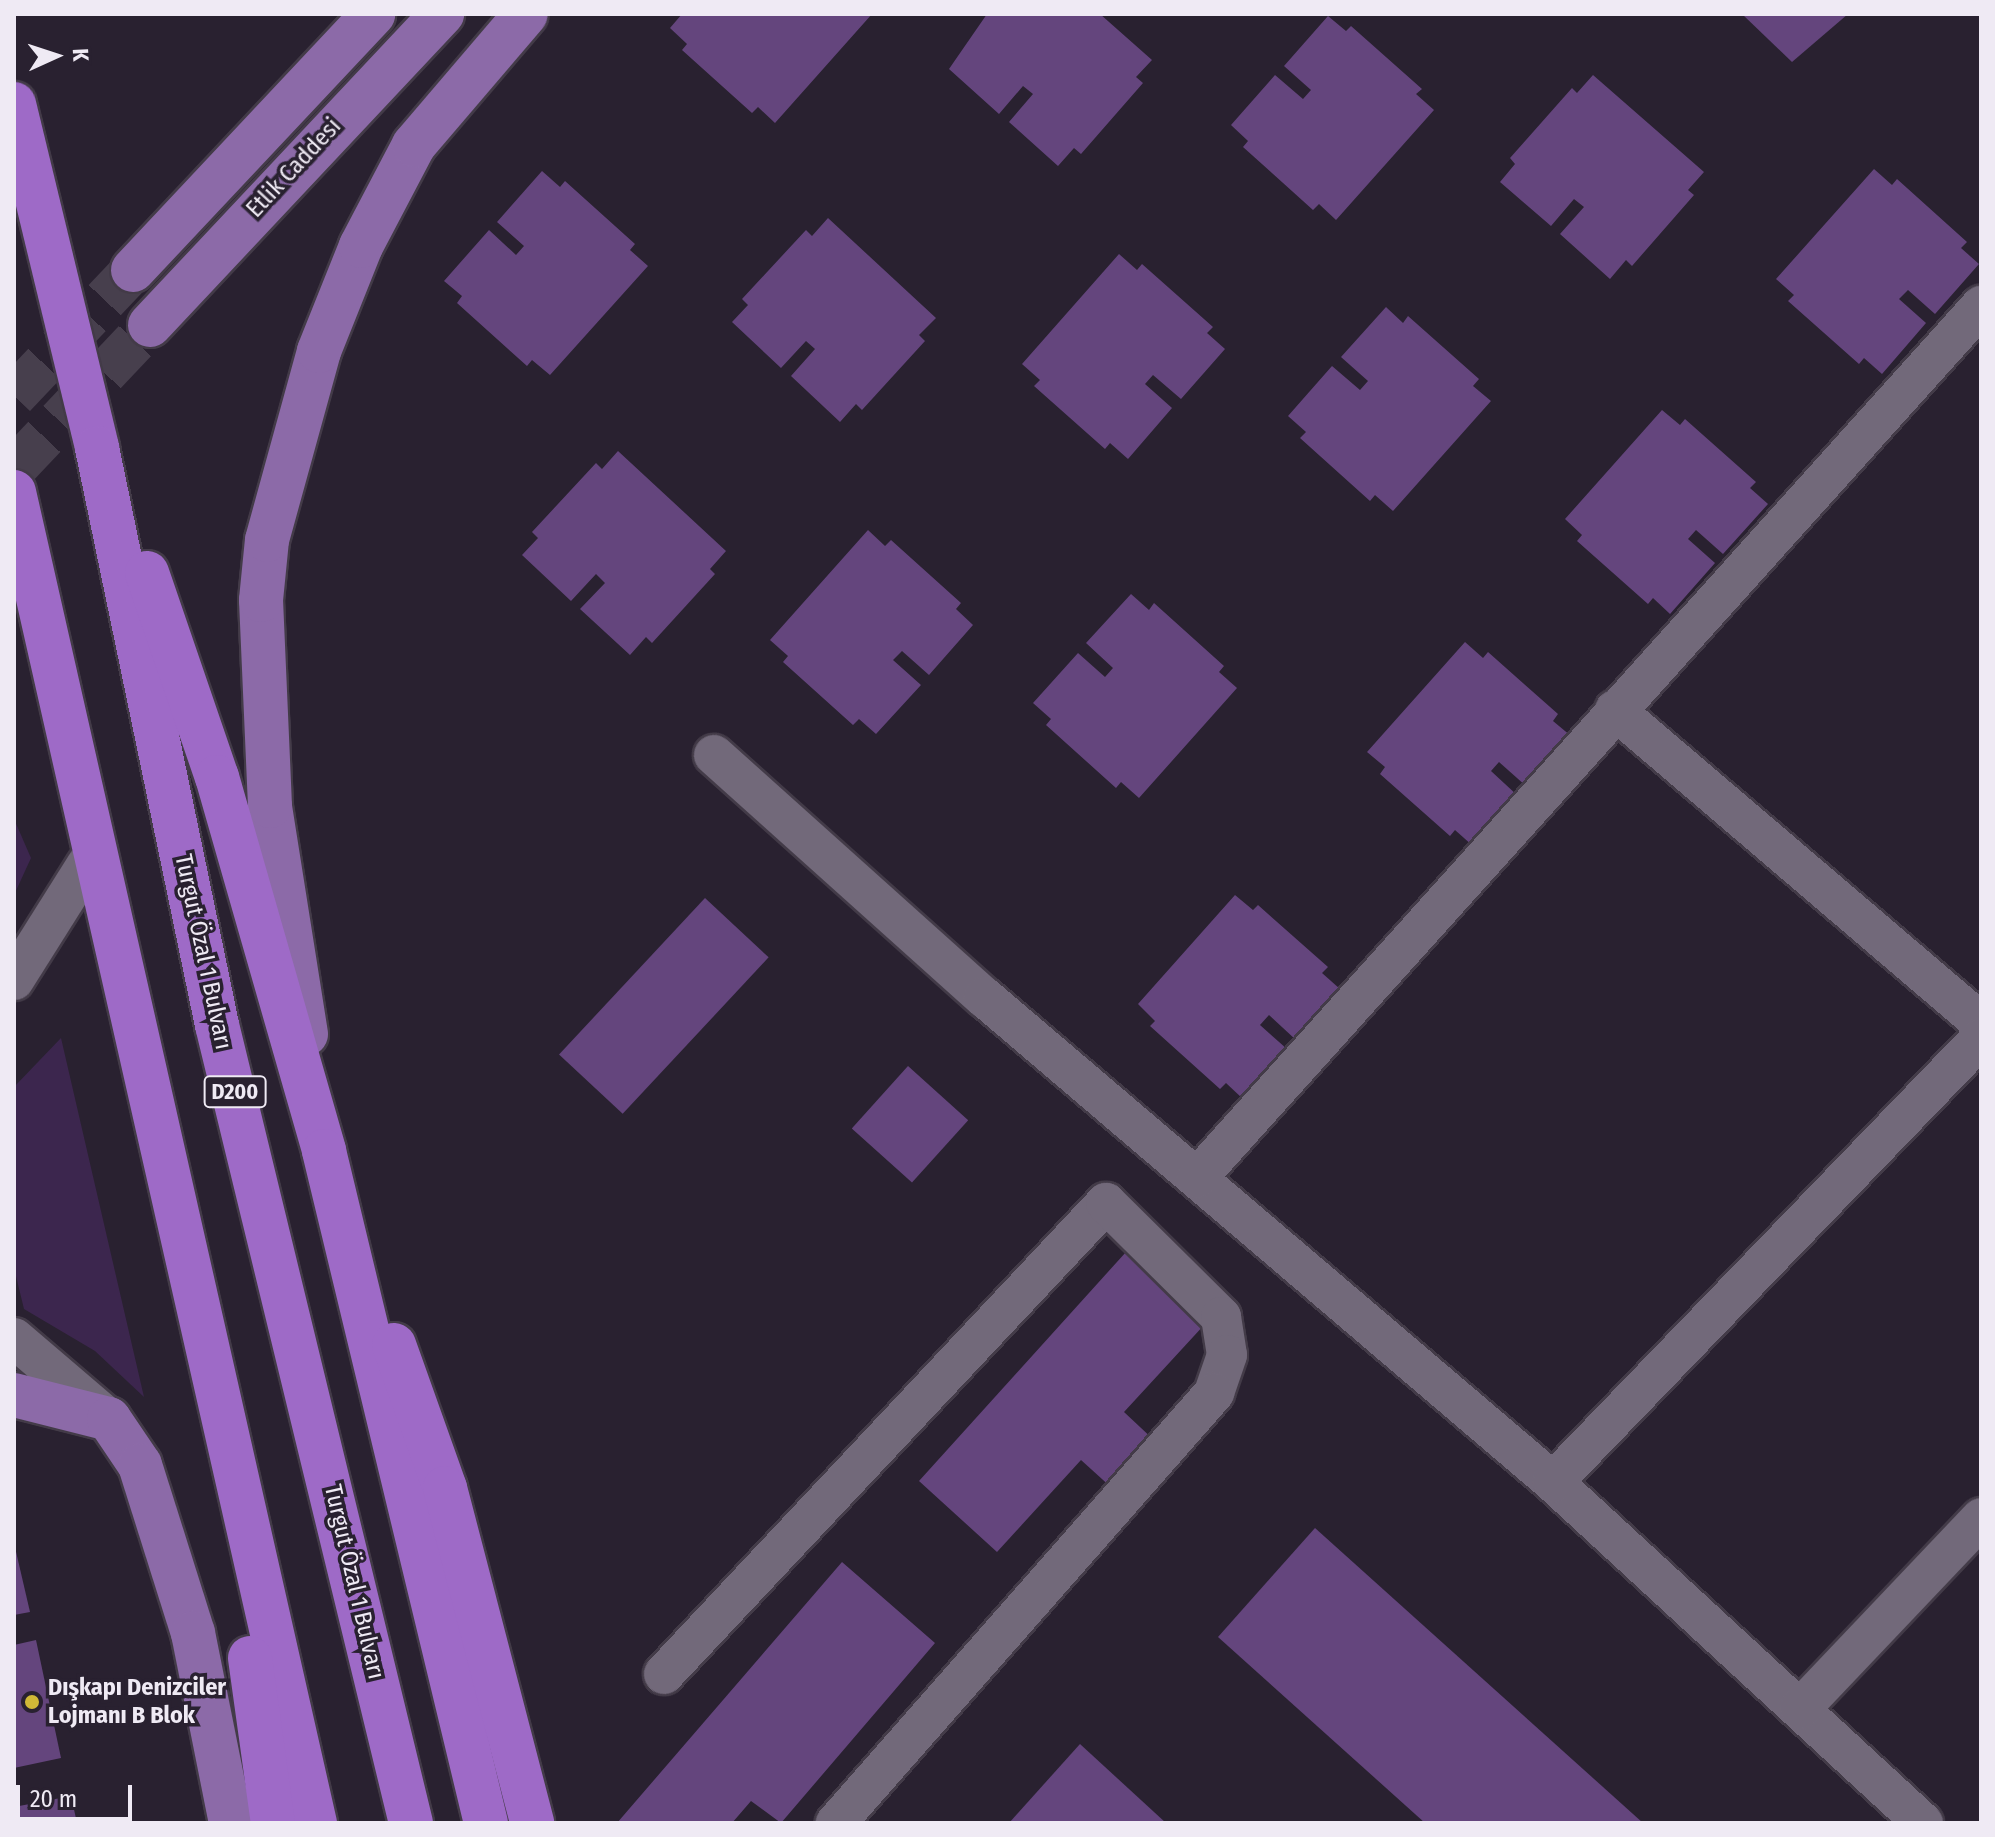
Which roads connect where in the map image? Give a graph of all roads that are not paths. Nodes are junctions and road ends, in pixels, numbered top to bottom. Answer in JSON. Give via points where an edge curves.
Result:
{"nodes":[{"id":1,"x":373,"y":14,"type":"edge"},
{"id":2,"x":442,"y":14,"type":"edge"},
{"id":3,"x":526,"y":14,"type":"edge"},
{"id":4,"x":14,"y":104,"type":"edge"},
{"id":5,"x":133,"y":270,"type":"tunnel mouth"},
{"id":6,"x":1981,"y":306,"type":"edge"},
{"id":7,"x":150,"y":325,"type":"tunnel mouth"},
{"id":8,"x":75,"y":358,"type":"junction"},
{"id":9,"x":14,"y":492,"type":"edge"},
{"id":10,"x":14,"y":620,"type":"edge"},
{"id":11,"x":1615,"y":710,"type":"junction"},
{"id":12,"x":714,"y":755,"type":"dead end"},
{"id":13,"x":87,"y":864,"type":"junction"},
{"id":14,"x":115,"y":957,"type":"junction"},
{"id":15,"x":14,"y":980,"type":"edge"},
{"id":16,"x":1981,"y":1023,"type":"edge"},
{"id":17,"x":1981,"y":1038,"type":"edge"},
{"id":18,"x":324,"y":1151,"type":"junction"},
{"id":19,"x":1197,"y":1178,"type":"junction"},
{"id":20,"x":14,"y":1338,"type":"edge"},
{"id":21,"x":208,"y":1358,"type":"junction"},
{"id":22,"x":14,"y":1395,"type":"edge"},
{"id":23,"x":109,"y":1419,"type":"junction"},
{"id":24,"x":1553,"y":1482,"type":"junction"},
{"id":25,"x":1981,"y":1518,"type":"edge"},
{"id":26,"x":193,"y":1633,"type":"junction"},
{"id":27,"x":664,"y":1674,"type":"dead end"},
{"id":28,"x":1800,"y":1709,"type":"junction"},
{"id":29,"x":204,"y":1823,"type":"edge"},
{"id":30,"x":231,"y":1823,"type":"edge"},
{"id":31,"x":273,"y":1823,"type":"edge"},
{"id":32,"x":315,"y":1823,"type":"edge"},
{"id":33,"x":411,"y":1823,"type":"edge"},
{"id":34,"x":486,"y":1823,"type":"edge"},
{"id":35,"x":532,"y":1823,"type":"edge"},
{"id":36,"x":836,"y":1823,"type":"edge"},
{"id":37,"x":1923,"y":1823,"type":"edge"}],
"edges":[{"from":1,"to":5,"type":"main road","name":"Etlik Caddesi"},
{"from":2,"to":7,"type":"main road","name":"Etlik Caddesi"},
{"from":3,"to":18,"type":"main road","via":[[414,145],[361,246],[319,351],[267,540],[261,600],[270,806]]},
{"from":4,"to":8,"type":"highway","name":"Turgut Özal 1 Bulvarı","number":"D200"},
{"from":6,"to":11,"type":"street"},
{"from":8,"to":18,"type":"highway","name":"Turgut Özal 1 Bulvarı","via":[[217,777]]},
{"from":8,"to":33,"type":"highway","name":"Turgut Özal 1 Bulvarı","number":"D200","via":[[217,1025]]},
{"from":9,"to":14,"type":"highway"},
{"from":10,"to":13,"type":"highway"},
{"from":11,"to":16,"type":"street"},
{"from":11,"to":19,"type":"street"},
{"from":12,"to":19,"type":"street"},
{"from":13,"to":14,"type":"highway"},
{"from":13,"to":15,"type":"street"},
{"from":14,"to":21,"type":"highway"},
{"from":17,"to":24,"type":"street"},
{"from":18,"to":34,"type":"highway","name":"Turgut Özal 1 Bulvarı"},
{"from":18,"to":35,"type":"highway","name":"Turgut Özal 1 Bulvarı","via":[[445,1488]]},
{"from":19,"to":24,"type":"street"},
{"from":20,"to":23,"type":"street"},
{"from":21,"to":31,"type":"highway"},
{"from":21,"to":32,"type":"highway"},
{"from":22,"to":23,"type":"main road"},
{"from":23,"to":26,"type":"main road","via":[[140,1465]]},
{"from":24,"to":28,"type":"street"},
{"from":25,"to":28,"type":"street"},
{"from":26,"to":29,"type":"main road"},
{"from":26,"to":30,"type":"main road"},
{"from":27,"to":36,"type":"street","via":[[1106,1203],[1221,1317],[1227,1355],[1214,1393]]},
{"from":28,"to":37,"type":"street"}]}
